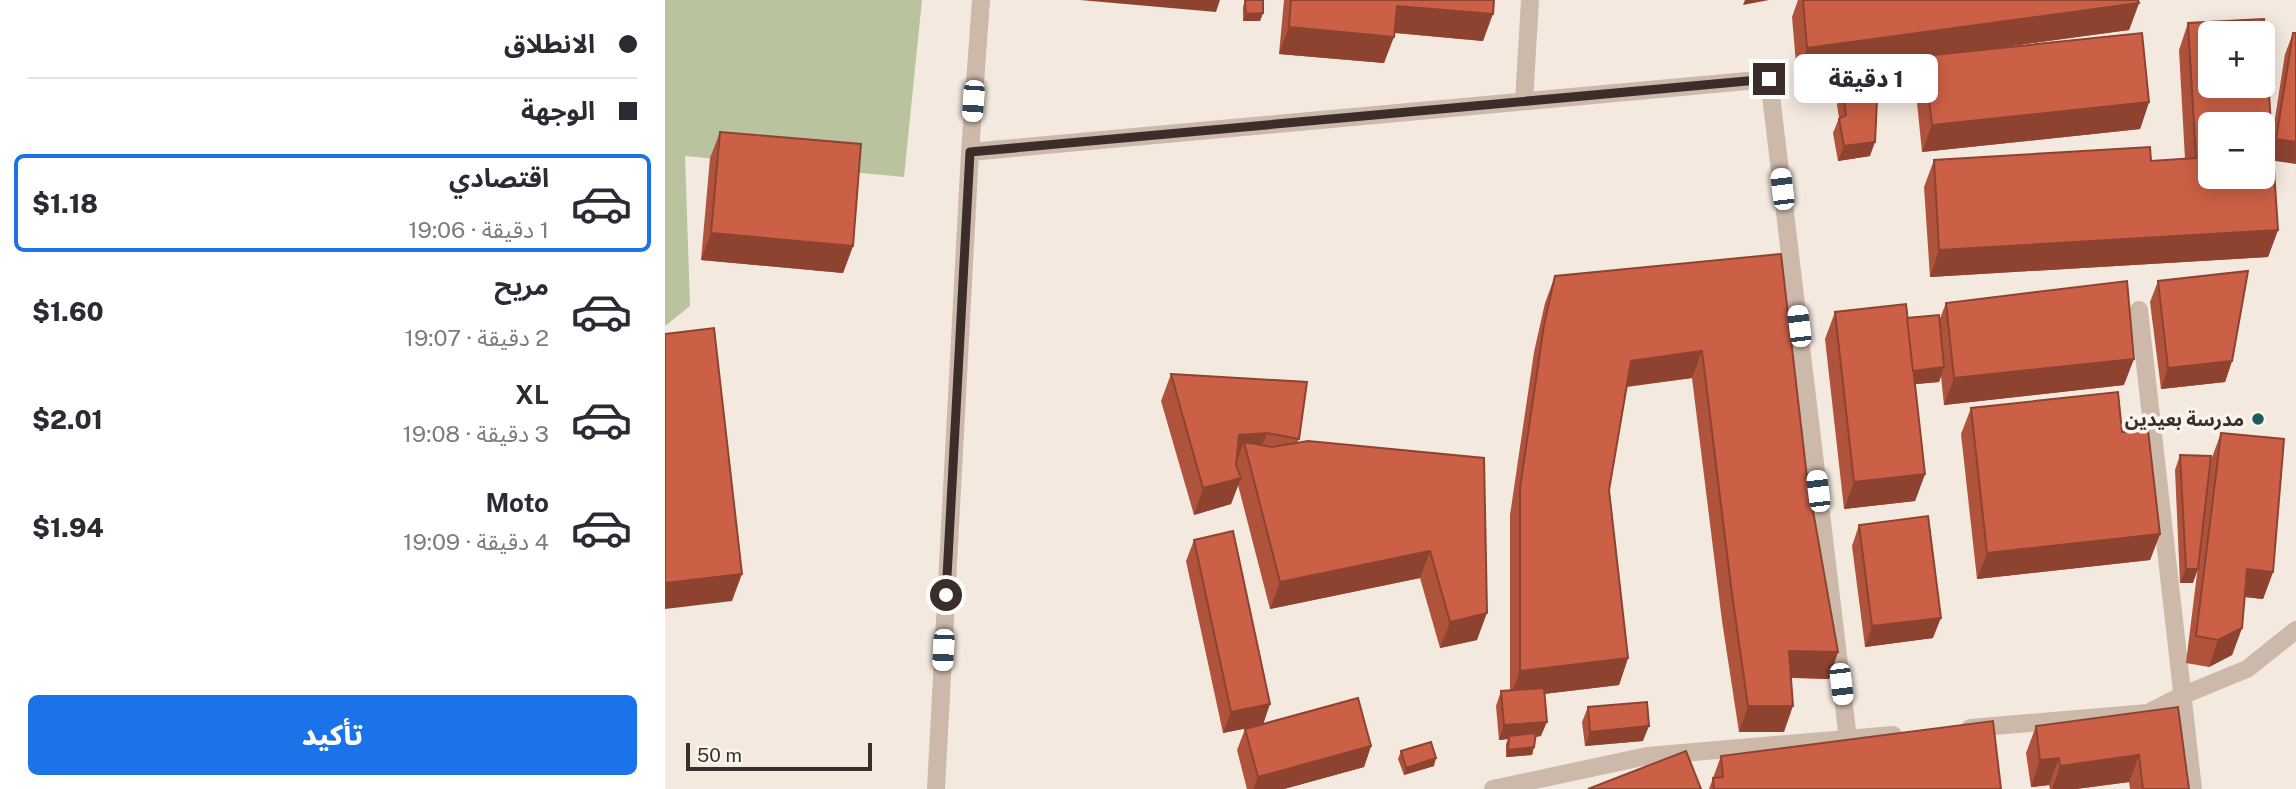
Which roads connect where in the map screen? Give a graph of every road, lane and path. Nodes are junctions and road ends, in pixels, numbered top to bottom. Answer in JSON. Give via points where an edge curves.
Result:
{"nodes":[{"id":1,"x":981,"y":0,"type":"edge"},
{"id":2,"x":1530,"y":0,"type":"edge"},
{"id":3,"x":1524,"y":101,"type":"junction"},
{"id":4,"x":970,"y":152,"type":"junction"},
{"id":5,"x":2139,"y":310,"type":"dead end"},
{"id":6,"x":2296,"y":630,"type":"edge"},
{"id":7,"x":2181,"y":696,"type":"junction"},
{"id":8,"x":1957,"y":730,"type":"edge"},
{"id":9,"x":1916,"y":733,"type":"edge"},
{"id":10,"x":1848,"y":739,"type":"junction"},
{"id":11,"x":936,"y":789,"type":"edge"},
{"id":12,"x":1493,"y":789,"type":"edge"},
{"id":13,"x":2193,"y":789,"type":"edge"}],
"edges":[{"from":1,"to":4,"type":"street"},
{"from":2,"to":3,"type":"street"},
{"from":3,"to":4,"type":"street"},
{"from":3,"to":10,"type":"street","via":[[1769,79]]},
{"from":4,"to":11,"type":"street"},
{"from":5,"to":7,"type":"street"},
{"from":6,"to":7,"type":"street","via":[[2248,669]]},
{"from":7,"to":8,"type":"street","via":[[2148,713]]},
{"from":7,"to":13,"type":"street"},
{"from":9,"to":10,"type":"street"},
{"from":10,"to":12,"type":"street","via":[[1647,756]]}]}
